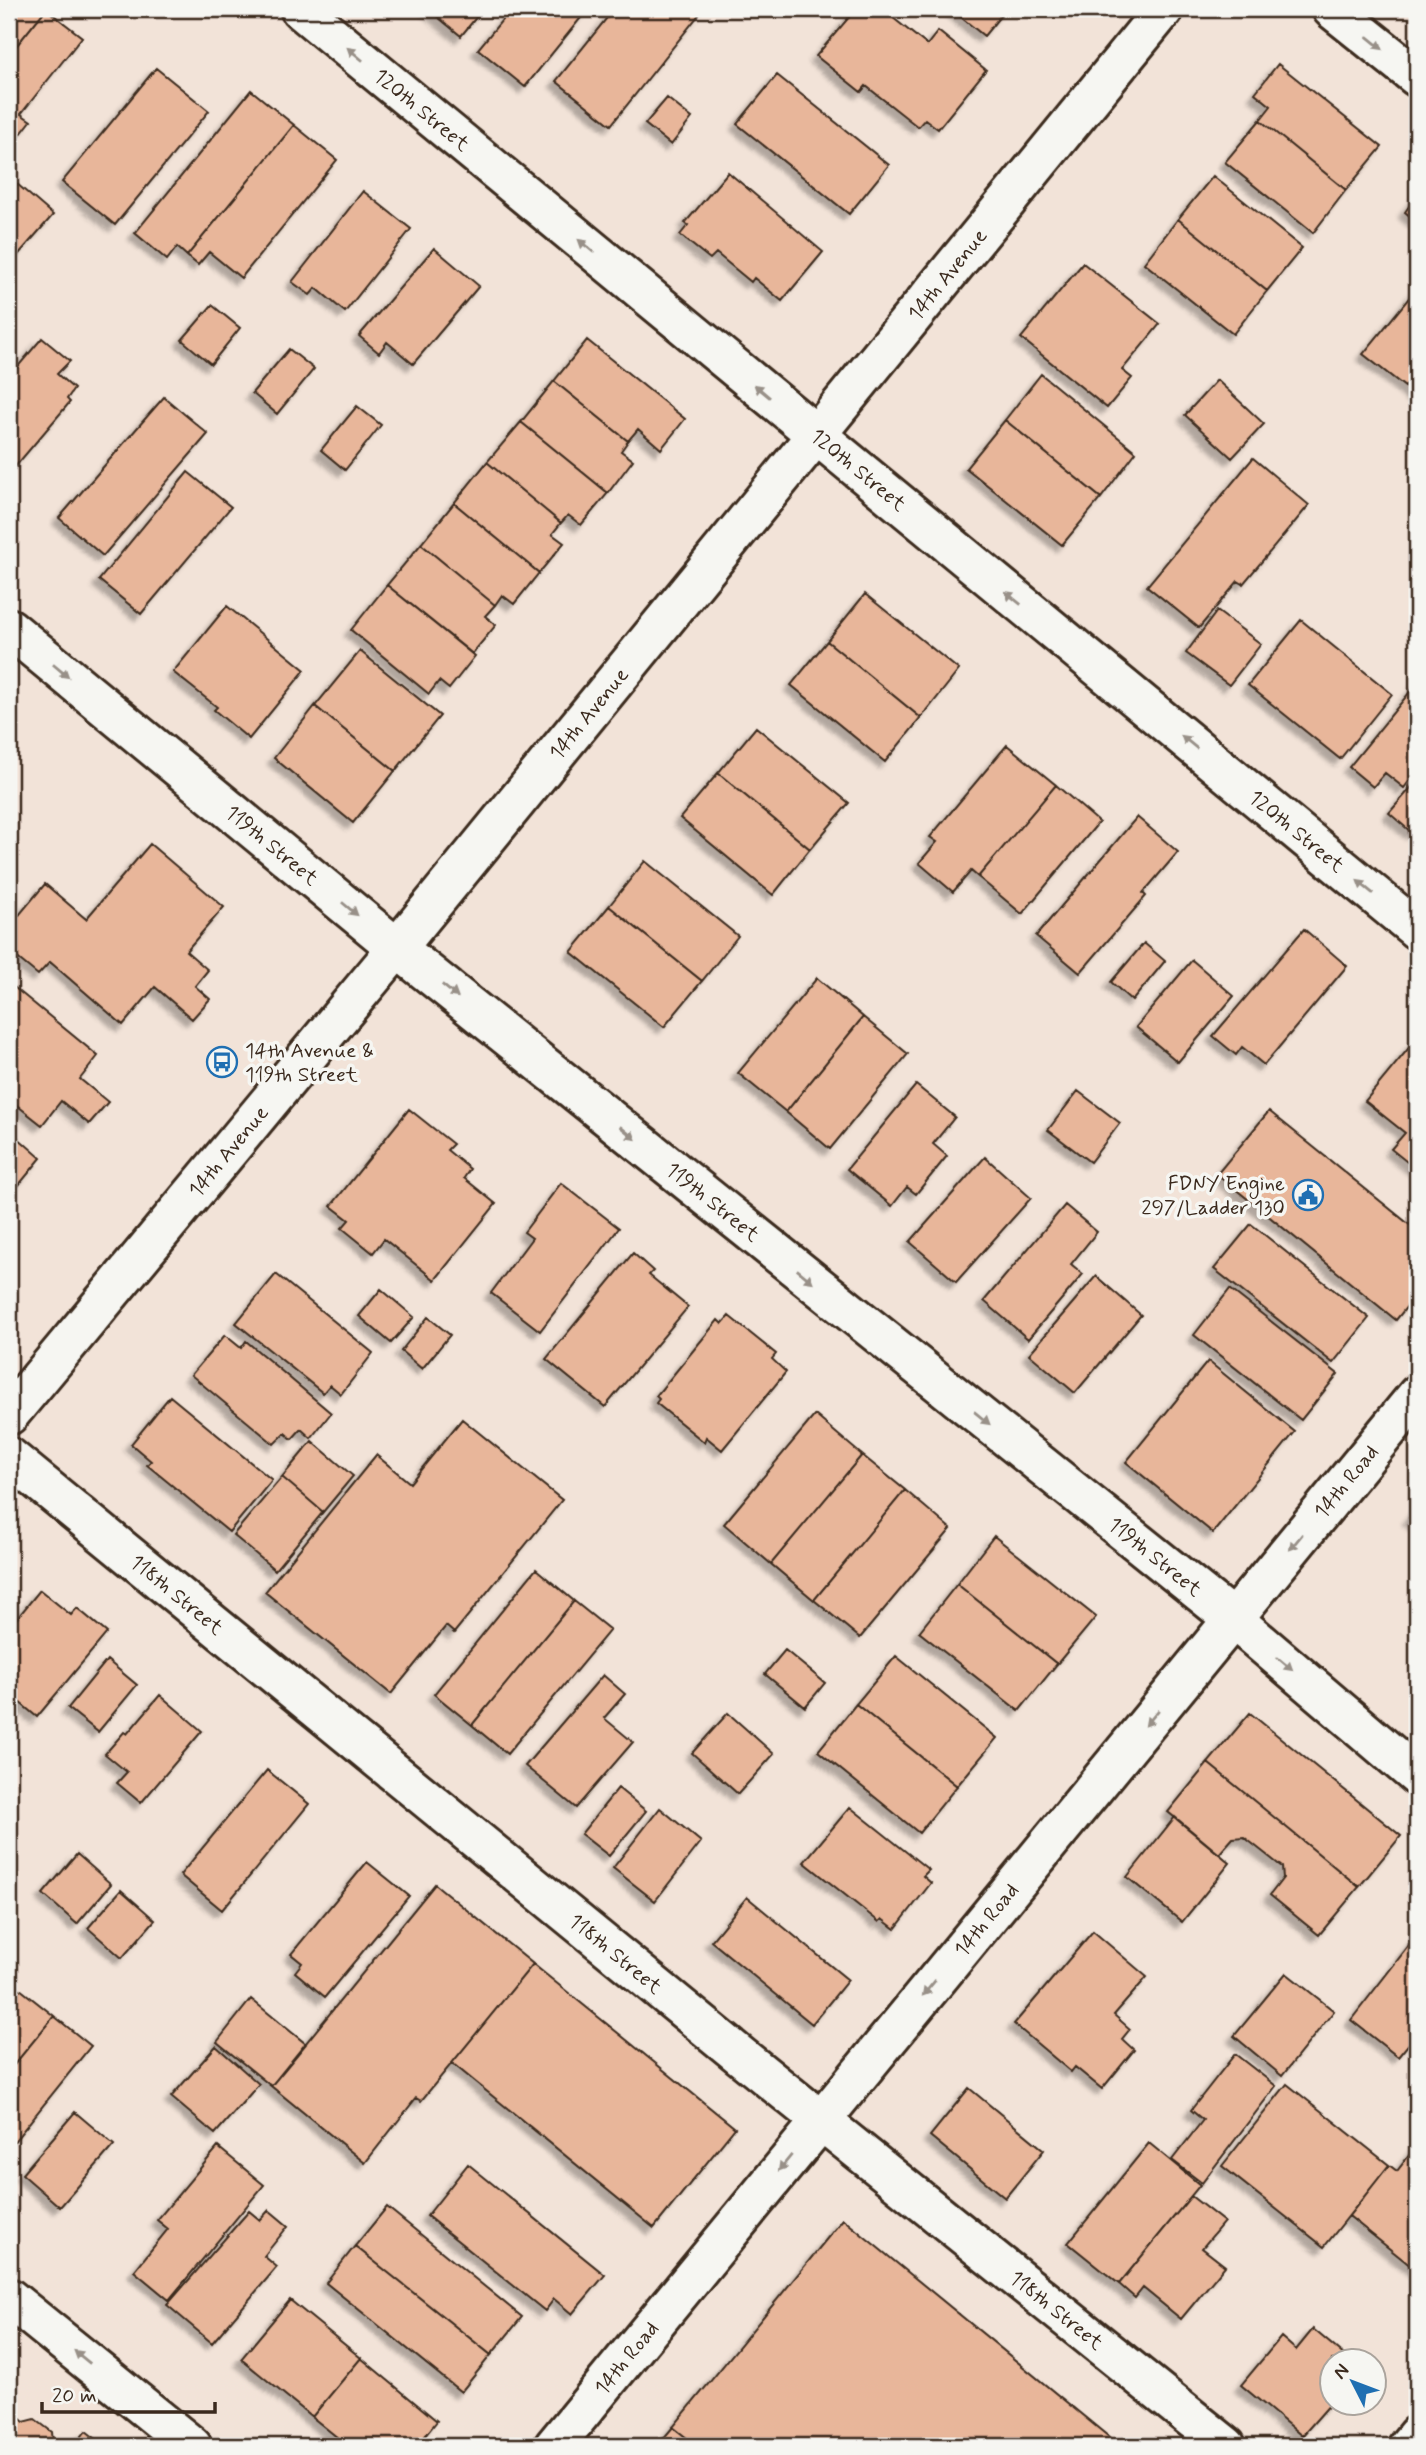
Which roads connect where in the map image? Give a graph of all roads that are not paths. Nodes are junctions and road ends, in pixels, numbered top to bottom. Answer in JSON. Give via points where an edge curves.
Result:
{"nodes":[{"id":1,"x":300,"y":9,"type":"edge"},
{"id":2,"x":1164,"y":9,"type":"edge"},
{"id":3,"x":1332,"y":9,"type":"edge"},
{"id":4,"x":1417,"y":77,"type":"edge"},
{"id":5,"x":814,"y":435,"type":"junction"},
{"id":6,"x":9,"y":628,"type":"edge"},
{"id":7,"x":1417,"y":930,"type":"edge"},
{"id":8,"x":397,"y":948,"type":"junction"},
{"id":9,"x":1417,"y":1395,"type":"edge"},
{"id":10,"x":9,"y":1415,"type":"edge"},
{"id":11,"x":9,"y":1457,"type":"edge"},
{"id":12,"x":1233,"y":1619,"type":"junction"},
{"id":13,"x":1417,"y":1776,"type":"edge"},
{"id":14,"x":820,"y":2120,"type":"junction"},
{"id":15,"x":9,"y":2298,"type":"edge"},
{"id":16,"x":1417,"y":2435,"type":"edge"},
{"id":17,"x":192,"y":2446,"type":"edge"},
{"id":18,"x":554,"y":2446,"type":"edge"},
{"id":19,"x":1226,"y":2446,"type":"edge"},
{"id":20,"x":1408,"y":2446,"type":"edge"}],
"edges":[{"from":5,"to":1,"type":"street","name":"120th Street","one_way":true},
{"from":2,"to":5,"type":"street","name":"14th Avenue"},
{"from":3,"to":4,"type":"street","one_way":true},
{"from":7,"to":5,"type":"street","name":"120th Street","one_way":true},
{"from":5,"to":8,"type":"street","name":"14th Avenue"},
{"from":6,"to":8,"type":"street","name":"119th Street","one_way":true},
{"from":8,"to":10,"type":"street","name":"14th Avenue"},
{"from":8,"to":12,"type":"street","name":"119th Street","one_way":true},
{"from":9,"to":12,"type":"street","name":"14th Road","one_way":true},
{"from":11,"to":14,"type":"street","name":"118th Street"},
{"from":12,"to":13,"type":"street","name":"119th Street","one_way":true},
{"from":12,"to":14,"type":"street","name":"14th Road","one_way":true},
{"from":14,"to":18,"type":"street","name":"14th Road","one_way":true},
{"from":14,"to":19,"type":"street","name":"118th Street"},
{"from":17,"to":15,"type":"street","one_way":true},
{"from":16,"to":20,"type":"street"}]}
